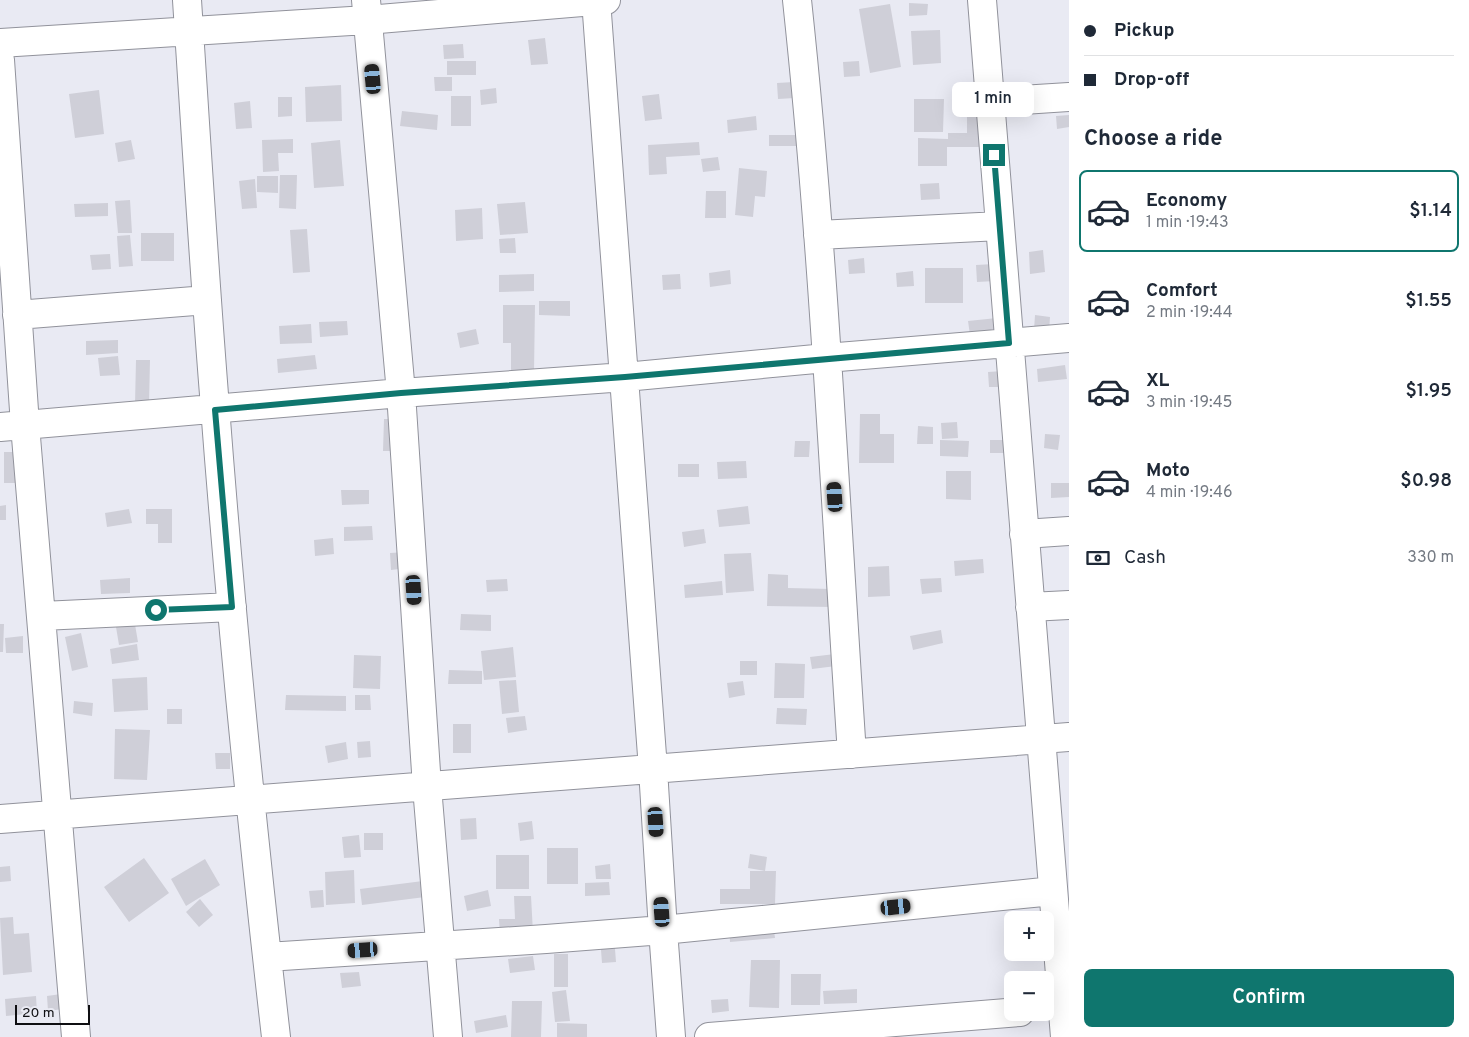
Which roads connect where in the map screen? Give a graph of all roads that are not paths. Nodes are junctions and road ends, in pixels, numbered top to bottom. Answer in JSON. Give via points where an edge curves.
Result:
{"nodes":[{"id":1,"x":186,"y":0,"type":"edge"},
{"id":2,"x":600,"y":0,"type":"edge"},
{"id":3,"x":797,"y":0,"type":"edge"},
{"id":4,"x":982,"y":0,"type":"edge"},
{"id":5,"x":367,"y":10,"type":"edge"},
{"id":6,"x":189,"y":30,"type":"junction"},
{"id":7,"x":0,"y":43,"type":"edge"},
{"id":8,"x":0,"y":60,"type":"edge"},
{"id":9,"x":1069,"y":96,"type":"edge"},
{"id":10,"x":990,"y":102,"type":"junction"},
{"id":11,"x":1000,"y":226,"type":"junction"},
{"id":12,"x":818,"y":235,"type":"junction"},
{"id":13,"x":6,"y":241,"type":"edge"},
{"id":14,"x":207,"y":300,"type":"junction"},
{"id":15,"x":17,"y":315,"type":"junction"},
{"id":16,"x":1069,"y":338,"type":"edge"},
{"id":17,"x":1009,"y":343,"type":"junction"},
{"id":18,"x":826,"y":358,"type":"junction"},
{"id":19,"x":625,"y":377,"type":"junction"},
{"id":20,"x":401,"y":393,"type":"junction"},
{"id":21,"x":215,"y":410,"type":"junction"},
{"id":22,"x":13,"y":426,"type":"edge"},
{"id":23,"x":1069,"y":531,"type":"edge"},
{"id":24,"x":1024,"y":534,"type":"junction"},
{"id":25,"x":1069,"y":605,"type":"edge"},
{"id":26,"x":232,"y":607,"type":"junction"},
{"id":27,"x":1030,"y":607,"type":"junction"},
{"id":28,"x":42,"y":616,"type":"junction"},
{"id":29,"x":1069,"y":737,"type":"edge"},
{"id":30,"x":1040,"y":740,"type":"junction"},
{"id":31,"x":852,"y":754,"type":"junction"},
{"id":32,"x":653,"y":769,"type":"junction"},
{"id":33,"x":427,"y":787,"type":"junction"},
{"id":34,"x":249,"y":801,"type":"junction"},
{"id":35,"x":56,"y":815,"type":"junction"},
{"id":36,"x":0,"y":819,"type":"edge"},
{"id":37,"x":1052,"y":891,"type":"junction"},
{"id":38,"x":663,"y":930,"type":"junction"},
{"id":39,"x":440,"y":945,"type":"junction"},
{"id":40,"x":267,"y":957,"type":"junction"},
{"id":41,"x":1053,"y":971,"type":"edge"},
{"id":42,"x":1054,"y":1010,"type":"edge"},
{"id":43,"x":1004,"y":1013,"type":"edge"},
{"id":44,"x":76,"y":1037,"type":"edge"},
{"id":45,"x":276,"y":1037,"type":"edge"},
{"id":46,"x":448,"y":1037,"type":"edge"},
{"id":47,"x":671,"y":1037,"type":"edge"},
{"id":48,"x":709,"y":1037,"type":"edge"},
{"id":49,"x":1065,"y":1037,"type":"edge"}],
"edges":[{"from":1,"to":6,"type":"street"},
{"from":2,"to":5,"type":"street"},
{"from":2,"to":19,"type":"street"},
{"from":3,"to":12,"type":"street"},
{"from":4,"to":10,"type":"street"},
{"from":5,"to":6,"type":"street"},
{"from":5,"to":20,"type":"street"},
{"from":6,"to":7,"type":"street"},
{"from":6,"to":14,"type":"street"},
{"from":8,"to":13,"type":"street"},
{"from":9,"to":10,"type":"street"},
{"from":10,"to":11,"type":"street"},
{"from":11,"to":12,"type":"street"},
{"from":11,"to":17,"type":"street"},
{"from":12,"to":18,"type":"street"},
{"from":13,"to":15,"type":"street"},
{"from":14,"to":15,"type":"street"},
{"from":14,"to":21,"type":"street"},
{"from":15,"to":22,"type":"street"},
{"from":16,"to":17,"type":"street"},
{"from":17,"to":18,"type":"street"},
{"from":17,"to":24,"type":"street"},
{"from":18,"to":19,"type":"street"},
{"from":18,"to":31,"type":"street"},
{"from":19,"to":20,"type":"street"},
{"from":19,"to":32,"type":"street"},
{"from":20,"to":21,"type":"street"},
{"from":20,"to":33,"type":"street"},
{"from":21,"to":22,"type":"street"},
{"from":21,"to":26,"type":"street"},
{"from":22,"to":28,"type":"street"},
{"from":23,"to":24,"type":"street"},
{"from":24,"to":27,"type":"street"},
{"from":25,"to":27,"type":"street"},
{"from":26,"to":28,"type":"street"},
{"from":26,"to":34,"type":"street"},
{"from":27,"to":30,"type":"street"},
{"from":28,"to":35,"type":"street"},
{"from":29,"to":30,"type":"street"},
{"from":30,"to":31,"type":"street"},
{"from":30,"to":37,"type":"street"},
{"from":31,"to":32,"type":"street"},
{"from":32,"to":33,"type":"street"},
{"from":32,"to":38,"type":"street"},
{"from":33,"to":34,"type":"street"},
{"from":33,"to":39,"type":"street"},
{"from":34,"to":35,"type":"street"},
{"from":34,"to":40,"type":"street"},
{"from":35,"to":36,"type":"street"},
{"from":35,"to":44,"type":"street"},
{"from":37,"to":38,"type":"street"},
{"from":37,"to":41,"type":"street"},
{"from":38,"to":39,"type":"street"},
{"from":38,"to":47,"type":"street"},
{"from":39,"to":40,"type":"street"},
{"from":39,"to":46,"type":"street"},
{"from":40,"to":45,"type":"street"},
{"from":42,"to":49,"type":"street"},
{"from":43,"to":48,"type":"street"}]}
